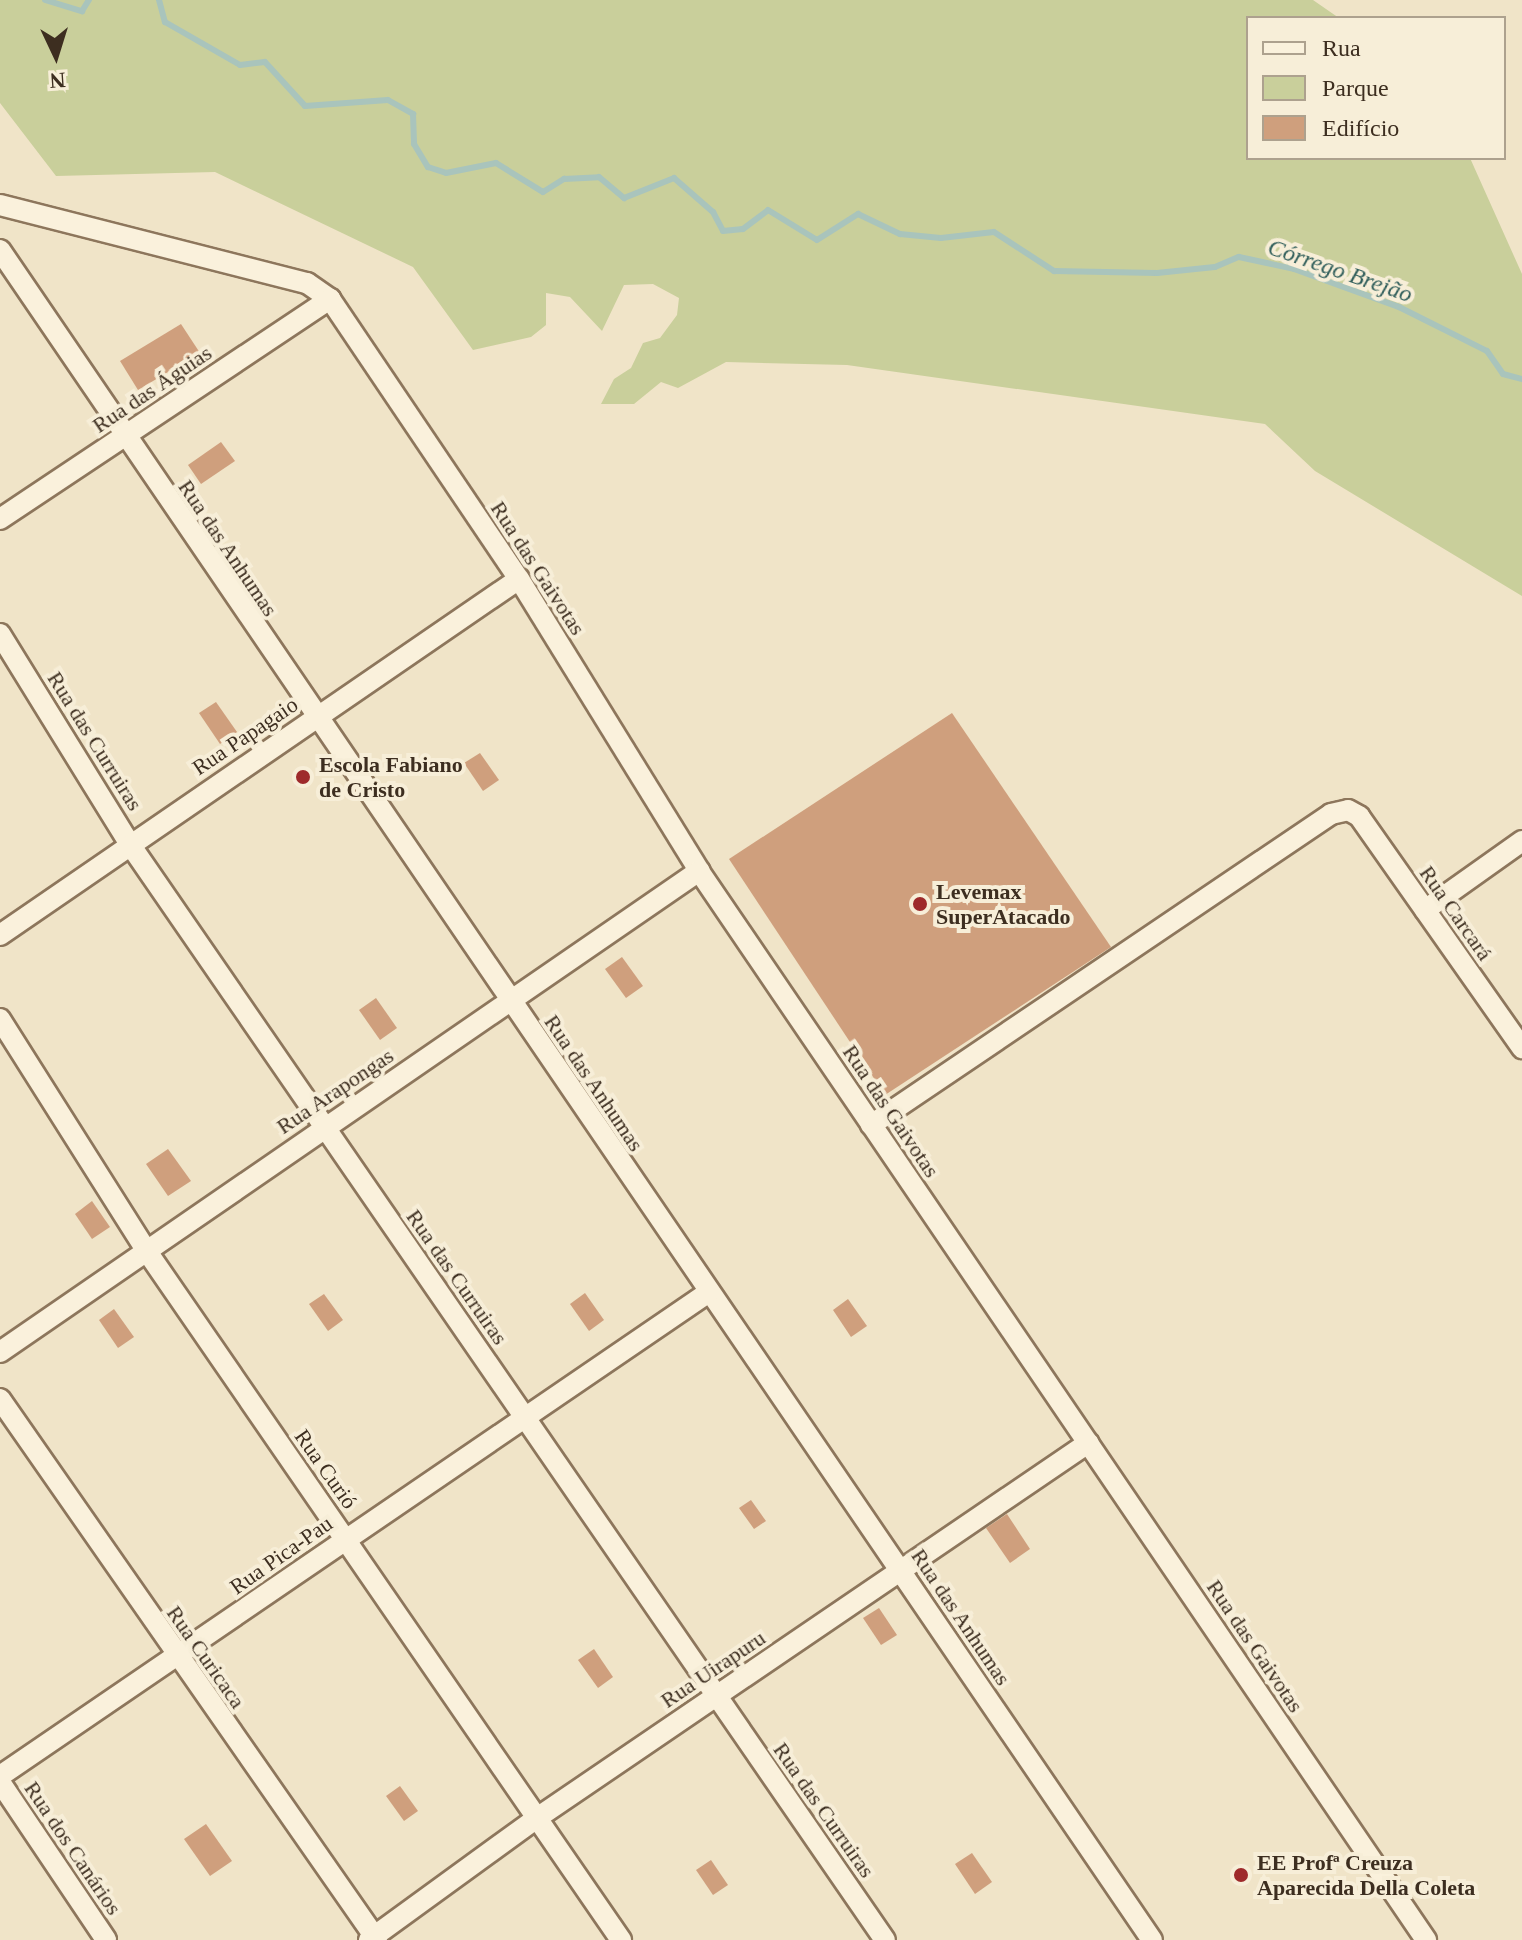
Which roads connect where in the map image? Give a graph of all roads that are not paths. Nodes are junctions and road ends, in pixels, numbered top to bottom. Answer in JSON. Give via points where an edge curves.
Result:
{"nodes":[{"id":1,"x":0,"y":205,"type":"edge"},
{"id":2,"x":0,"y":250,"type":"edge"},
{"id":3,"x":330,"y":299,"type":"junction"},
{"id":4,"x":123,"y":437,"type":"junction"},
{"id":5,"x":0,"y":519,"type":"edge"},
{"id":6,"x":519,"y":579,"type":"junction"},
{"id":7,"x":0,"y":634,"type":"edge"},
{"id":8,"x":315,"y":717,"type":"junction"},
{"id":9,"x":1522,"y":841,"type":"edge"},
{"id":10,"x":129,"y":843,"type":"junction"},
{"id":11,"x":699,"y":871,"type":"junction"},
{"id":12,"x":1425,"y":910,"type":"junction"},
{"id":13,"x":0,"y":935,"type":"edge"},
{"id":14,"x":509,"y":1001,"type":"junction"},
{"id":15,"x":0,"y":1019,"type":"edge"},
{"id":16,"x":1521,"y":1044,"type":"edge"},
{"id":17,"x":871,"y":1125,"type":"junction"},
{"id":18,"x":325,"y":1127,"type":"junction"},
{"id":19,"x":146,"y":1250,"type":"junction"},
{"id":20,"x":709,"y":1292,"type":"junction"},
{"id":21,"x":0,"y":1352,"type":"edge"},
{"id":22,"x":0,"y":1399,"type":"edge"},
{"id":23,"x":525,"y":1417,"type":"junction"},
{"id":24,"x":1088,"y":1443,"type":"junction"},
{"id":25,"x":346,"y":1540,"type":"junction"},
{"id":26,"x":900,"y":1571,"type":"junction"},
{"id":27,"x":176,"y":1658,"type":"junction"},
{"id":28,"x":717,"y":1696,"type":"junction"},
{"id":29,"x":0,"y":1776,"type":"edge"},
{"id":30,"x":0,"y":1782,"type":"edge"},
{"id":31,"x":537,"y":1818,"type":"junction"},
{"id":32,"x":374,"y":1939,"type":"edge"},
{"id":33,"x":106,"y":1940,"type":"edge"},
{"id":34,"x":621,"y":1940,"type":"edge"},
{"id":35,"x":885,"y":1940,"type":"edge"},
{"id":36,"x":1152,"y":1940,"type":"edge"},
{"id":37,"x":1426,"y":1940,"type":"edge"}],
"edges":[{"from":1,"to":3,"type":"street","via":[[307,283]]},
{"from":2,"to":4,"type":"street","name":"Rua das Anhumas"},
{"from":3,"to":4,"type":"street","name":"Rua das Águias"},
{"from":3,"to":6,"type":"street","name":"Rua das Gaivotas"},
{"from":4,"to":5,"type":"street","name":"Rua das Águias"},
{"from":4,"to":8,"type":"street","name":"Rua das Anhumas"},
{"from":6,"to":8,"type":"street","name":"Rua Papagaio"},
{"from":6,"to":11,"type":"street","name":"Rua das Gaivotas"},
{"from":7,"to":10,"type":"street","name":"Rua das Curruiras"},
{"from":8,"to":10,"type":"street","name":"Rua Papagaio"},
{"from":8,"to":14,"type":"street","name":"Rua das Anhumas"},
{"from":9,"to":12,"type":"street"},
{"from":10,"to":13,"type":"street","name":"Rua Papagaio"},
{"from":10,"to":18,"type":"street","name":"Rua das Curruiras"},
{"from":11,"to":14,"type":"street","name":"Rua Arapongas"},
{"from":11,"to":17,"type":"street","name":"Rua das Gaivotas"},
{"from":12,"to":16,"type":"street","name":"Rua Carcará"},
{"from":12,"to":17,"type":"street","name":"Rua Carcará","via":[[1359,816],[1348,810],[1331,814]]},
{"from":14,"to":18,"type":"street","name":"Rua Arapongas"},
{"from":14,"to":20,"type":"street","name":"Rua das Anhumas"},
{"from":15,"to":19,"type":"street","name":"Rua Curió"},
{"from":17,"to":24,"type":"street","name":"Rua das Gaivotas"},
{"from":18,"to":19,"type":"street","name":"Rua Arapongas"},
{"from":18,"to":23,"type":"street","name":"Rua das Curruiras"},
{"from":19,"to":21,"type":"street","name":"Rua Arapongas"},
{"from":19,"to":25,"type":"street","name":"Rua Curió"},
{"from":20,"to":23,"type":"street","name":"Rua Pica-Pau"},
{"from":20,"to":26,"type":"street","name":"Rua das Anhumas"},
{"from":22,"to":27,"type":"street","name":"Rua Curicaca"},
{"from":23,"to":25,"type":"street","name":"Rua Pica-Pau"},
{"from":23,"to":28,"type":"street","name":"Rua das Curruiras"},
{"from":24,"to":26,"type":"street","name":"Rua Uirapuru"},
{"from":24,"to":37,"type":"street","name":"Rua das Gaivotas"},
{"from":25,"to":27,"type":"street","name":"Rua Pica-Pau"},
{"from":25,"to":31,"type":"street","name":"Rua Curió"},
{"from":26,"to":28,"type":"street","name":"Rua Uirapuru"},
{"from":26,"to":36,"type":"street","name":"Rua das Anhumas"},
{"from":27,"to":29,"type":"street","name":"Rua Pica-Pau"},
{"from":27,"to":32,"type":"street","name":"Rua Curicaca"},
{"from":28,"to":31,"type":"street","name":"Rua Uirapuru"},
{"from":28,"to":35,"type":"street","name":"Rua das Curruiras"},
{"from":30,"to":33,"type":"street","name":"Rua dos Canários"},
{"from":31,"to":32,"type":"street","name":"Rua Uirapuru"},
{"from":31,"to":34,"type":"street","name":"Rua Curió"}]}
